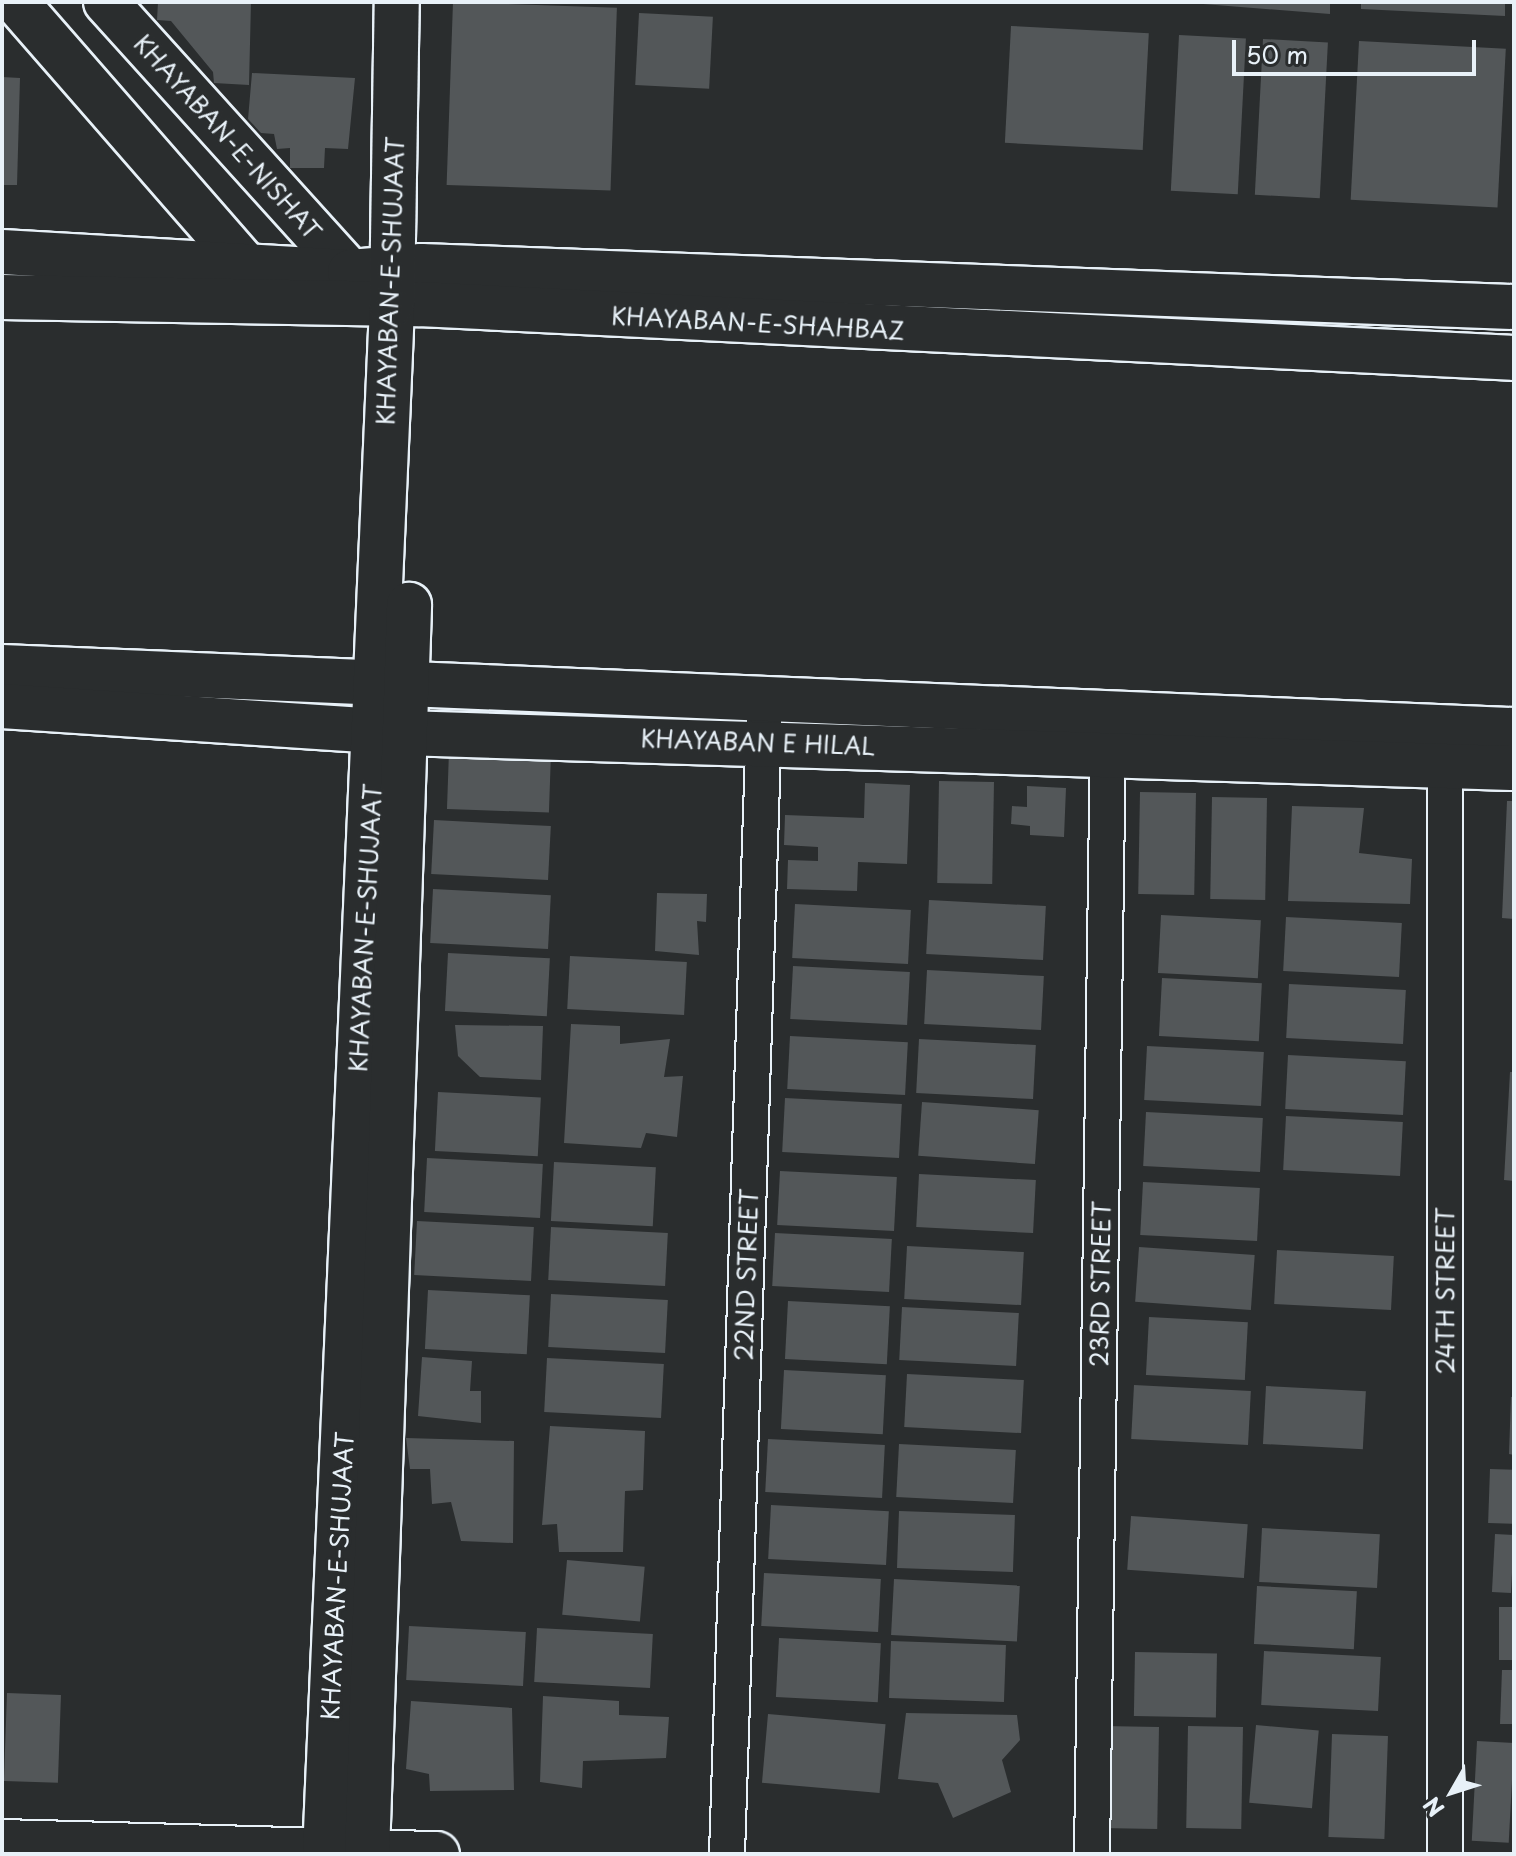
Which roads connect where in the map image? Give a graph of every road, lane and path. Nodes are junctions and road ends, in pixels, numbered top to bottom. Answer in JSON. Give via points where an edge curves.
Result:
{"nodes":[{"id":1,"x":16,"y":2,"type":"edge"},
{"id":2,"x":106,"y":2,"type":"edge"},
{"id":3,"x":397,"y":2,"type":"edge"},
{"id":4,"x":427,"y":2,"type":"edge"},
{"id":5,"x":2,"y":252,"type":"edge"},
{"id":6,"x":242,"y":261,"type":"junction"},
{"id":7,"x":395,"y":283,"type":"junction"},
{"id":8,"x":2,"y":297,"type":"edge"},
{"id":9,"x":1514,"y":307,"type":"edge"},
{"id":10,"x":1514,"y":358,"type":"edge"},
{"id":11,"x":2,"y":667,"type":"edge"},
{"id":12,"x":391,"y":688,"type":"junction"},
{"id":13,"x":765,"y":696,"type":"junction"},
{"id":14,"x":2,"y":706,"type":"edge"},
{"id":15,"x":1514,"y":730,"type":"edge"},
{"id":16,"x":389,"y":732,"type":"junction"},
{"id":17,"x":1108,"y":735,"type":"junction"},
{"id":18,"x":763,"y":740,"type":"junction"},
{"id":19,"x":1445,"y":747,"type":"junction"},
{"id":20,"x":1514,"y":768,"type":"edge"},
{"id":21,"x":2,"y":1842,"type":"edge"},
{"id":22,"x":346,"y":1852,"type":"edge"},
{"id":23,"x":437,"y":1854,"type":"edge"},
{"id":24,"x":727,"y":1854,"type":"edge"},
{"id":25,"x":1092,"y":1854,"type":"edge"},
{"id":26,"x":1445,"y":1854,"type":"edge"}],
"edges":[{"from":1,"to":6,"type":"main road"},
{"from":2,"to":7,"type":"main road","name":"KHAYABAN-E-NISHAT"},
{"from":3,"to":7,"type":"main road","name":"KHAYABAN-E-SHUJAAT"},
{"from":4,"to":7,"type":"main road"},
{"from":5,"to":6,"type":"main road","name":"KHAYABAN-E-SHAHBAZ"},
{"from":6,"to":7,"type":"main road","name":"KHAYABAN-E-SHAHBAZ"},
{"from":7,"to":8,"type":"main road","name":"KHAYABAN-E-SHAHBAZ"},
{"from":7,"to":9,"type":"main road","name":"KHAYABAN-E-SHAHBAZ"},
{"from":7,"to":10,"type":"main road","name":"KHAYABAN-E-SHAHBAZ"},
{"from":7,"to":12,"type":"main road","name":"KHAYABAN-E-SHUJAAT"},
{"from":11,"to":12,"type":"main road","name":"KHAYABAN E HILAL"},
{"from":12,"to":13,"type":"main road","name":"KHAYABAN E HILAL"},
{"from":12,"to":16,"type":"main road","name":"KHAYABAN-E-SHUJAAT"},
{"from":13,"to":17,"type":"main road","name":"KHAYABAN E HILAL"},
{"from":13,"to":18,"type":"street","name":"22ND STREET"},
{"from":14,"to":16,"type":"main road","name":"KHAYABAN E HILAL"},
{"from":15,"to":19,"type":"main road","name":"KHAYABAN E HILAL"},
{"from":16,"to":18,"type":"main road","name":"KHAYABAN E HILAL"},
{"from":16,"to":22,"type":"main road","name":"KHAYABAN-E-SHUJAAT"},
{"from":17,"to":18,"type":"main road","name":"KHAYABAN E HILAL"},
{"from":17,"to":19,"type":"main road","name":"KHAYABAN E HILAL"},
{"from":17,"to":25,"type":"street","name":"23RD STREET"},
{"from":18,"to":24,"type":"street","name":"22ND STREET"},
{"from":19,"to":20,"type":"main road","name":"KHAYABAN E HILAL"},
{"from":19,"to":26,"type":"street","name":"24TH STREET"},
{"from":21,"to":22,"type":"main road"},
{"from":22,"to":23,"type":"main road"}]}
